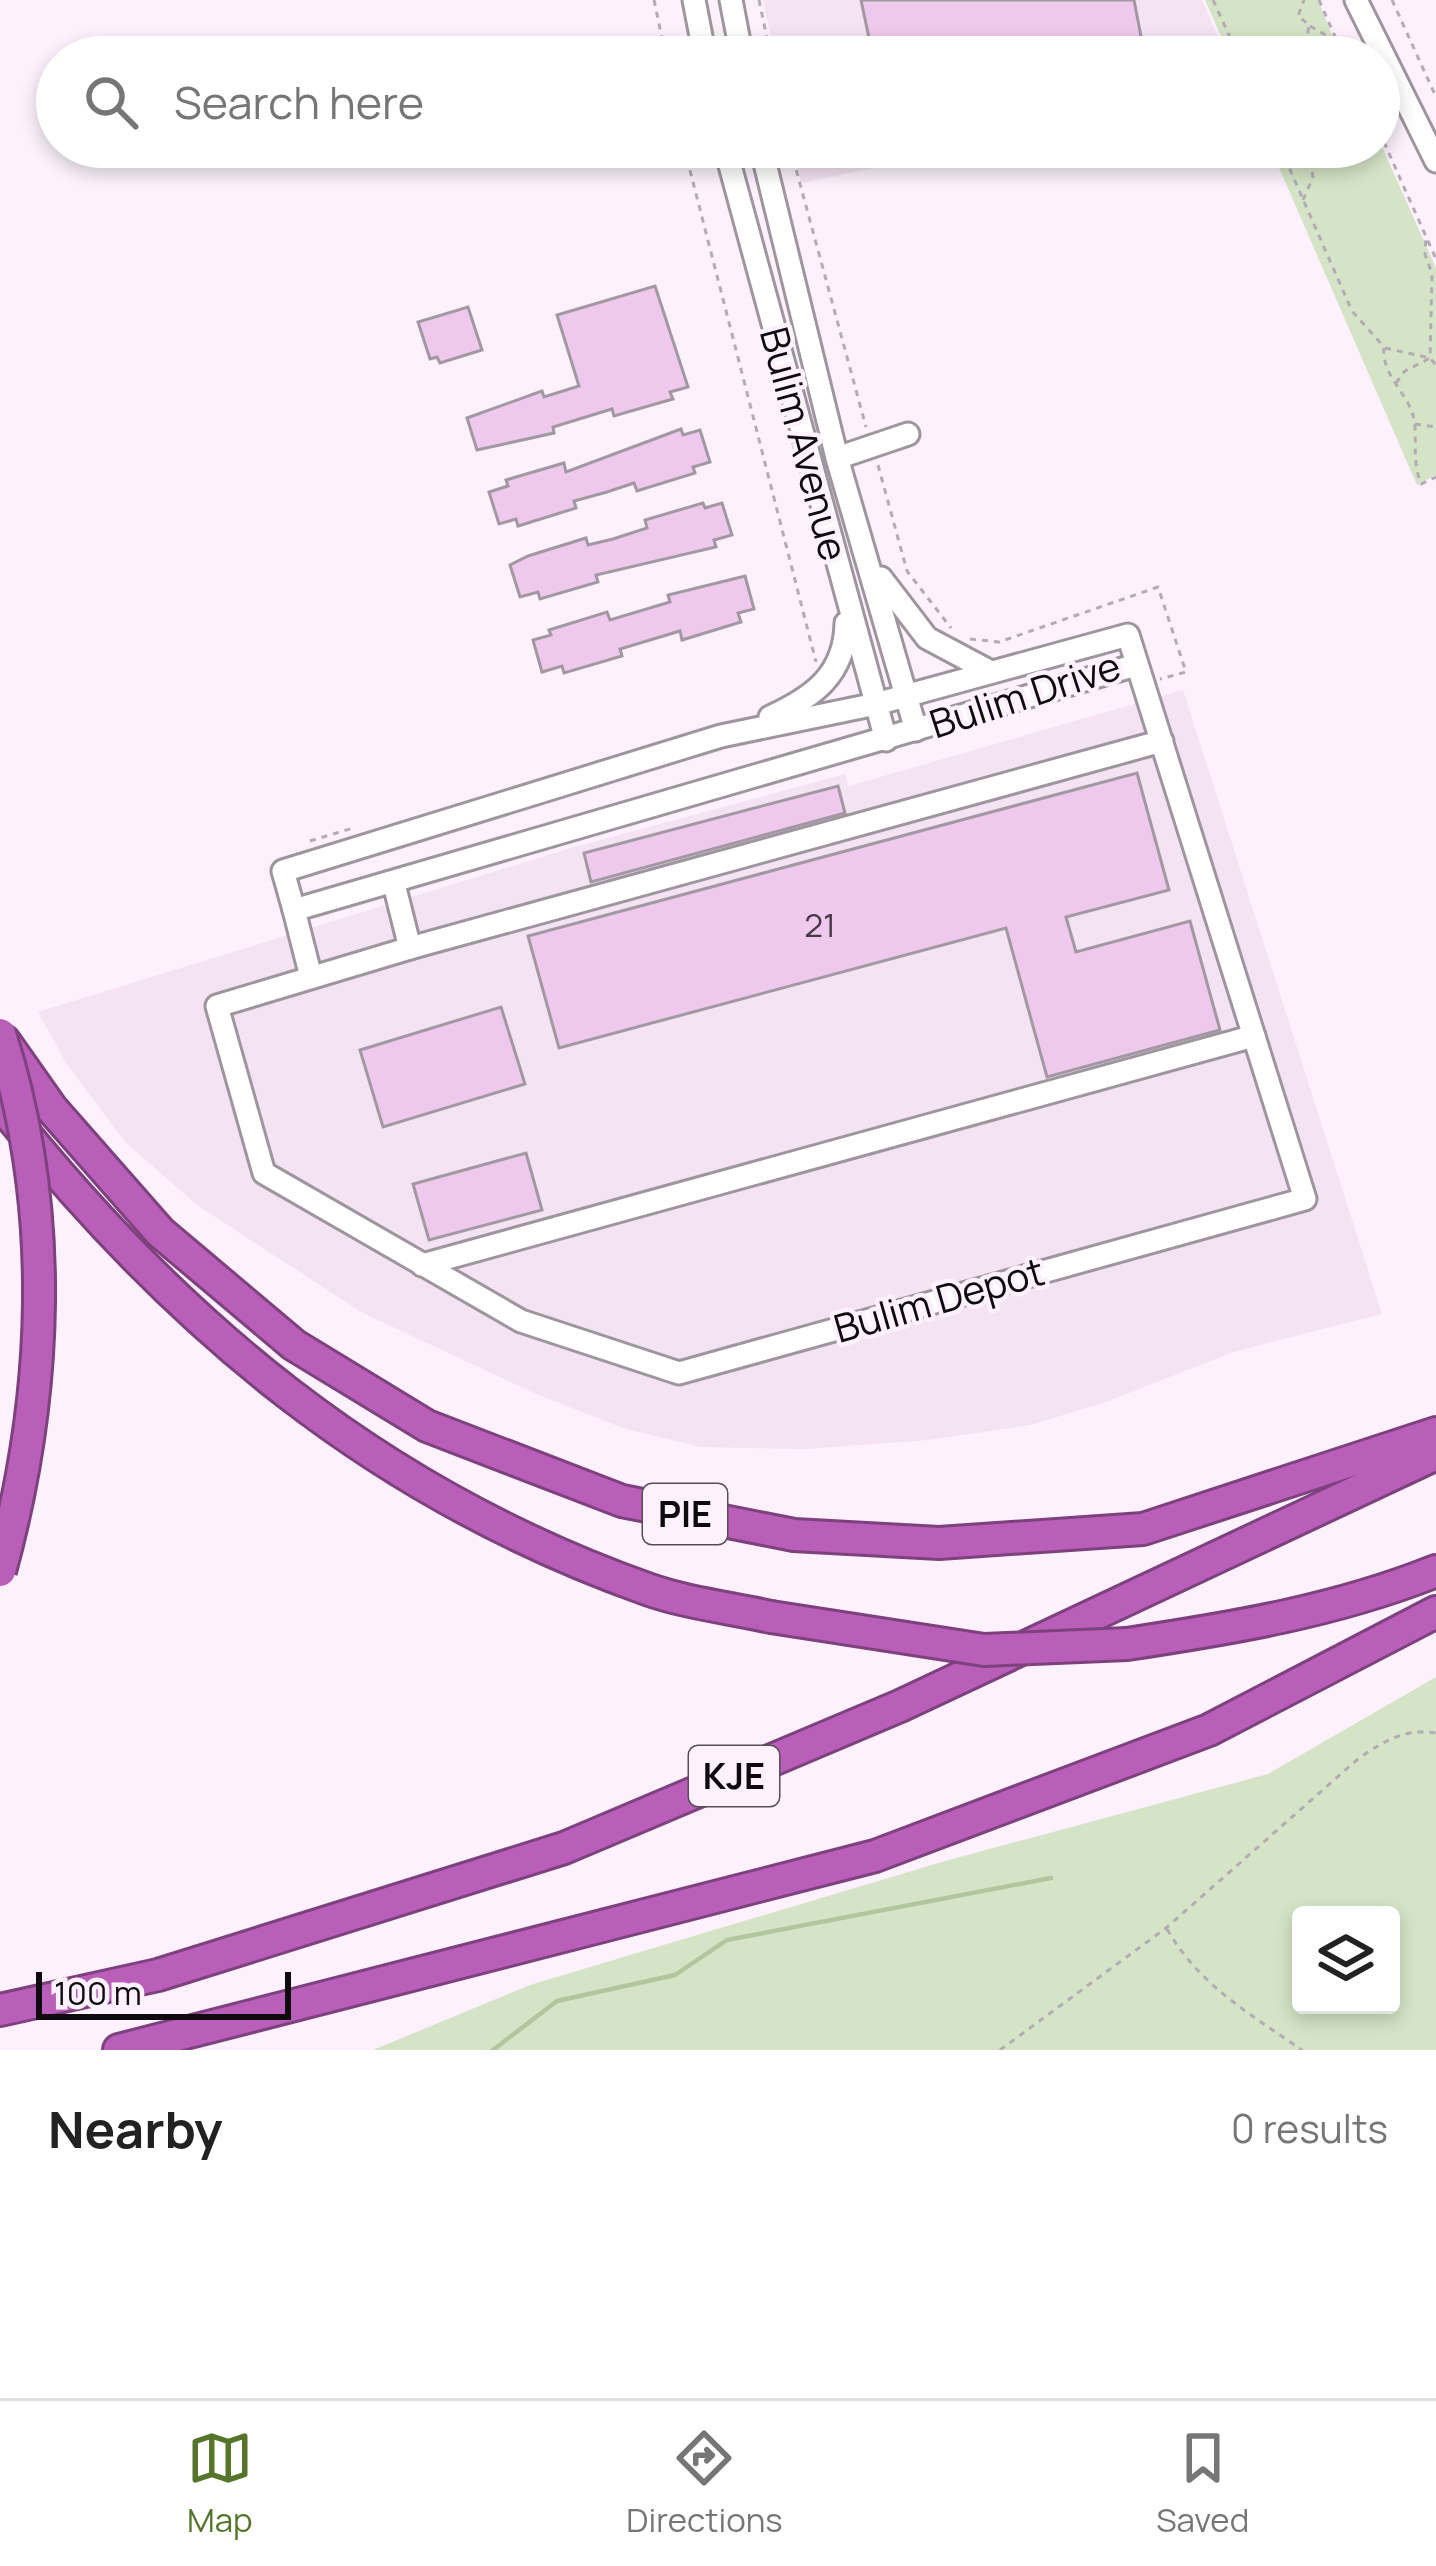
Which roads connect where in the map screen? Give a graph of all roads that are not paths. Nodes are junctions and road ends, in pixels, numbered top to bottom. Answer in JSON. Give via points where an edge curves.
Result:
{"nodes":[{"id":1,"x":694,"y":0,"type":"edge"},
{"id":2,"x":731,"y":0,"type":"edge"},
{"id":3,"x":1356,"y":0,"type":"edge"},
{"id":4,"x":701,"y":36,"type":"edge"},
{"id":5,"x":738,"y":36,"type":"edge"},
{"id":6,"x":1374,"y":36,"type":"edge"},
{"id":7,"x":1400,"y":89,"type":"edge"},
{"id":8,"x":1436,"y":161,"type":"edge"},
{"id":9,"x":731,"y":168,"type":"edge"},
{"id":10,"x":766,"y":168,"type":"edge"},
{"id":11,"x":908,"y":434,"type":"dead end"},
{"id":12,"x":837,"y":458,"type":"junction"},
{"id":13,"x":871,"y":562,"type":"junction"},
{"id":14,"x":846,"y":604,"type":"junction"},
{"id":15,"x":988,"y":671,"type":"junction"},
{"id":16,"x":1139,"y":674,"type":"junction"},
{"id":17,"x":905,"y":696,"type":"junction"},
{"id":18,"x":876,"y":704,"type":"junction"},
{"id":19,"x":916,"y":730,"type":"junction"},
{"id":20,"x":721,"y":736,"type":"junction"},
{"id":21,"x":886,"y":740,"type":"junction"},
{"id":22,"x":1162,"y":741,"type":"junction"},
{"id":23,"x":394,"y":884,"type":"junction"},
{"id":24,"x":294,"y":910,"type":"junction"},
{"id":25,"x":410,"y":948,"type":"junction"},
{"id":26,"x":311,"y":977,"type":"junction"},
{"id":27,"x":0,"y":1035,"type":"edge"},
{"id":28,"x":1254,"y":1036,"type":"junction"},
{"id":29,"x":0,"y":1103,"type":"edge"},
{"id":30,"x":422,"y":1265,"type":"junction"},
{"id":31,"x":1436,"y":1433,"type":"edge"},
{"id":32,"x":1436,"y":1454,"type":"edge"},
{"id":33,"x":0,"y":1571,"type":"edge"},
{"id":34,"x":1436,"y":1571,"type":"edge"},
{"id":35,"x":1436,"y":1612,"type":"edge"},
{"id":36,"x":0,"y":2010,"type":"edge"},
{"id":37,"x":119,"y":2050,"type":"edge"}],
"edges":[{"from":1,"to":4,"type":"street"},
{"from":2,"to":5,"type":"street"},
{"from":3,"to":6,"type":"street"},
{"from":7,"to":8,"type":"street"},
{"from":9,"to":14,"type":"street","name":"Bulim Avenue"},
{"from":10,"to":12,"type":"street","name":"Bulim Avenue"},
{"from":11,"to":12,"type":"street"},
{"from":12,"to":13,"type":"street","name":"Bulim Avenue"},
{"from":13,"to":15,"type":"street","via":[[927,638]]},
{"from":13,"to":17,"type":"street","name":"Bulim Avenue"},
{"from":14,"to":18,"type":"street","name":"Bulim Avenue"},
{"from":14,"to":20,"type":"street","via":[[839,663],[809,699]]},
{"from":15,"to":16,"type":"street","name":"Bulim Drive","via":[[1128,635]]},
{"from":15,"to":17,"type":"street","name":"Bulim Drive"},
{"from":16,"to":19,"type":"street","name":"Bulim Drive"},
{"from":16,"to":22,"type":"street","name":"Bulim Depot"},
{"from":17,"to":18,"type":"street","name":"Bulim Drive"},
{"from":17,"to":19,"type":"street","name":"Bulim Avenue"},
{"from":18,"to":20,"type":"street","name":"Bulim Drive"},
{"from":18,"to":21,"type":"street","name":"Bulim Avenue"},
{"from":19,"to":21,"type":"street","name":"Bulim Drive"},
{"from":20,"to":24,"type":"street","name":"Bulim Drive","via":[[283,871]]},
{"from":21,"to":23,"type":"street","name":"Bulim Drive"},
{"from":22,"to":25,"type":"street"},
{"from":22,"to":28,"type":"street","name":"Bulim Depot"},
{"from":23,"to":24,"type":"street","name":"Bulim Drive"},
{"from":23,"to":25,"type":"street"},
{"from":24,"to":26,"type":"street"},
{"from":25,"to":26,"type":"street"},
{"from":26,"to":30,"type":"street","name":"Bulim Depot","via":[[217,1006],[264,1173]]},
{"from":27,"to":31,"type":"highway","number":"PIE","via":[[52,1109],[160,1232],[294,1345],[427,1426],[622,1502],[794,1535],[939,1543],[1143,1529]]},
{"from":27,"to":33,"type":"highway","bridge":true,"via":[[35,1198],[39,1329],[27,1457]]},
{"from":28,"to":30,"type":"street"},
{"from":28,"to":30,"type":"street","name":"Bulim Depot","via":[[1305,1199],[702,1366],[679,1372],[521,1321]]},
{"from":29,"to":34,"type":"highway","number":"PIE","bridge":true,"via":[[66,1186],[250,1368],[378,1462],[525,1541],[652,1591],[984,1650],[1127,1644],[1270,1622]]},
{"from":32,"to":36,"type":"highway","number":"KJE","via":[[900,1706],[564,1848],[158,1975]]},
{"from":35,"to":37,"type":"highway","via":[[1208,1730],[875,1856]]}]}
